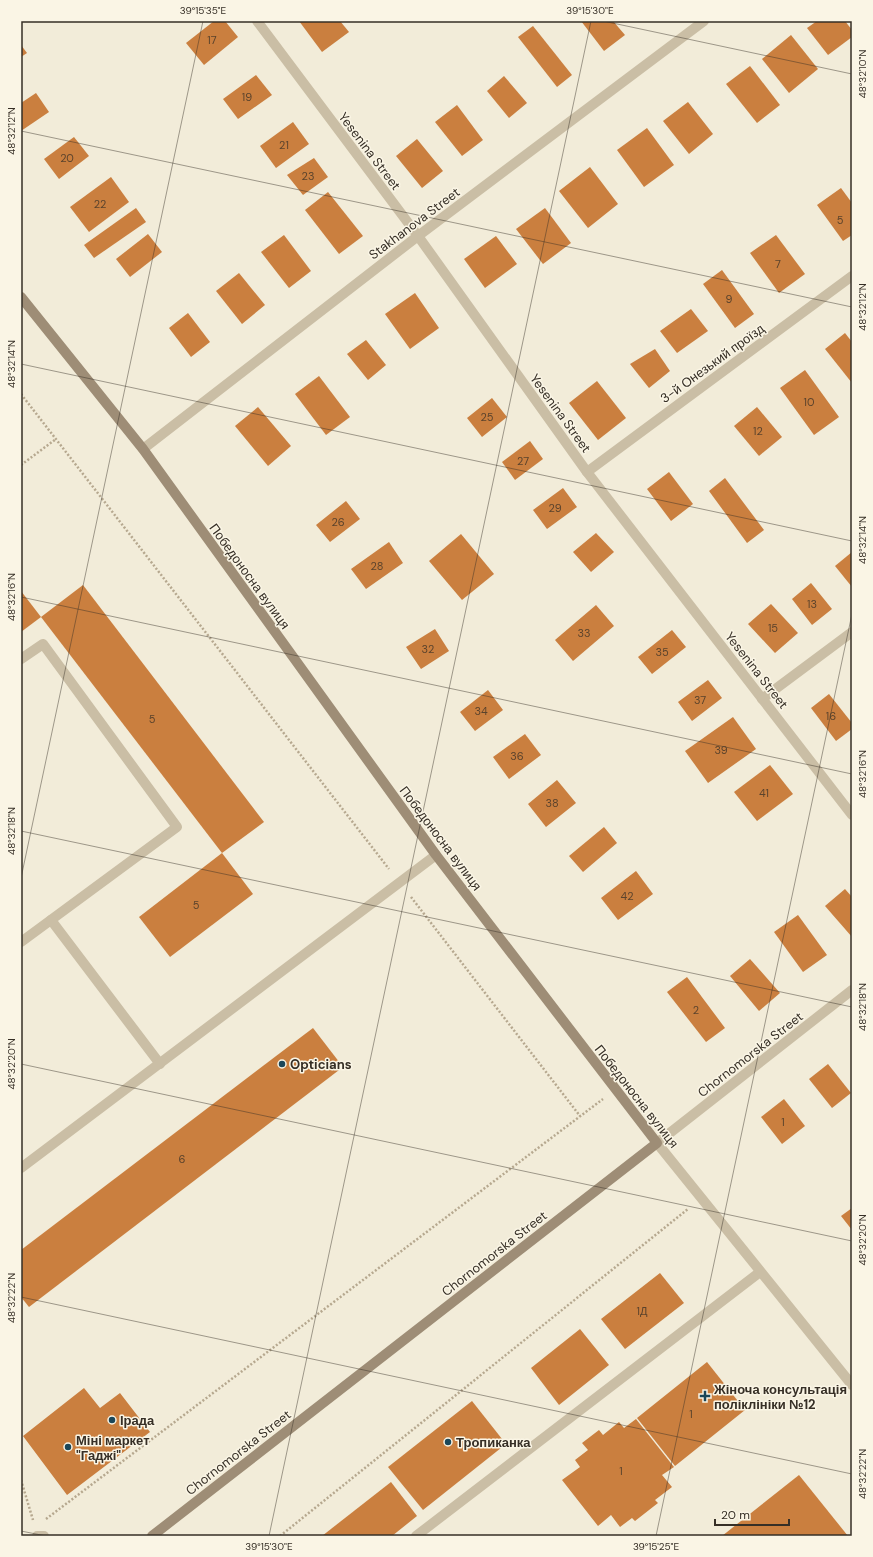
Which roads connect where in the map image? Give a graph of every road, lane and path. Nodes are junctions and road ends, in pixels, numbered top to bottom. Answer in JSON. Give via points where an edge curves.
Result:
{"nodes":[{"id":1,"x":257,"y":21,"type":"edge"},
{"id":2,"x":704,"y":21,"type":"edge"},
{"id":3,"x":418,"y":236,"type":"junction"},
{"id":4,"x":852,"y":276,"type":"edge"},
{"id":5,"x":21,"y":297,"type":"edge"},
{"id":6,"x":21,"y":394,"type":"edge"},
{"id":7,"x":56,"y":439,"type":"junction"},
{"id":8,"x":143,"y":449,"type":"junction"},
{"id":9,"x":21,"y":465,"type":"edge"},
{"id":10,"x":587,"y":472,"type":"junction"},
{"id":11,"x":852,"y":632,"type":"edge"},
{"id":12,"x":21,"y":659,"type":"edge"},
{"id":13,"x":762,"y":699,"type":"junction"},
{"id":14,"x":852,"y":815,"type":"edge"},
{"id":15,"x":436,"y":855,"type":"junction"},
{"id":16,"x":400,"y":883,"type":"junction"},
{"id":17,"x":51,"y":920,"type":"junction"},
{"id":18,"x":21,"y":942,"type":"edge"},
{"id":19,"x":852,"y":990,"type":"edge"},
{"id":20,"x":160,"y":1064,"type":"junction"},
{"id":21,"x":616,"y":1090,"type":"junction"},
{"id":22,"x":580,"y":1116,"type":"junction"},
{"id":23,"x":657,"y":1143,"type":"junction"},
{"id":24,"x":21,"y":1168,"type":"edge"},
{"id":25,"x":701,"y":1198,"type":"junction"},
{"id":26,"x":760,"y":1272,"type":"junction"},
{"id":27,"x":852,"y":1385,"type":"edge"},
{"id":28,"x":21,"y":1480,"type":"edge"},
{"id":29,"x":39,"y":1533,"type":"edge"},
{"id":30,"x":152,"y":1536,"type":"edge"},
{"id":31,"x":280,"y":1536,"type":"edge"},
{"id":32,"x":416,"y":1536,"type":"edge"}],
"edges":[{"from":1,"to":3,"type":"street","name":"Yesenina Street"},
{"from":2,"to":3,"type":"street","name":"Stakhanova Street"},
{"from":3,"to":8,"type":"street","name":"Stakhanova Street"},
{"from":3,"to":10,"type":"street","name":"Yesenina Street"},
{"from":4,"to":10,"type":"street","name":"3-й Онезький проїзд"},
{"from":5,"to":8,"type":"street","name":"Победоносна вулиця"},
{"from":6,"to":7,"type":"path"},
{"from":7,"to":9,"type":"path"},
{"from":7,"to":16,"type":"path"},
{"from":8,"to":15,"type":"street","name":"Победоносна вулиця"},
{"from":10,"to":13,"type":"street","name":"Yesenina Street"},
{"from":11,"to":13,"type":"street"},
{"from":12,"to":17,"type":"street","via":[[43,644],[177,827]]},
{"from":13,"to":14,"type":"street","name":"Yesenina Street"},
{"from":15,"to":16,"type":"street"},
{"from":15,"to":21,"type":"street","name":"Победоносна вулиця"},
{"from":16,"to":20,"type":"street"},
{"from":16,"to":22,"type":"path"},
{"from":17,"to":18,"type":"street"},
{"from":17,"to":20,"type":"street"},
{"from":19,"to":23,"type":"street","name":"Chornomorska Street"},
{"from":20,"to":24,"type":"street"},
{"from":21,"to":22,"type":"path"},
{"from":21,"to":23,"type":"street","name":"Победоносна вулиця"},
{"from":22,"to":29,"type":"path"},
{"from":23,"to":25,"type":"street","name":"Победоносна вулиця"},
{"from":23,"to":30,"type":"street","name":"Chornomorska Street"},
{"from":25,"to":26,"type":"street","name":"Победоносна вулиця"},
{"from":25,"to":31,"type":"path"},
{"from":26,"to":27,"type":"street","name":"Победоносна вулиця"},
{"from":26,"to":32,"type":"street"},
{"from":28,"to":29,"type":"path"}]}
